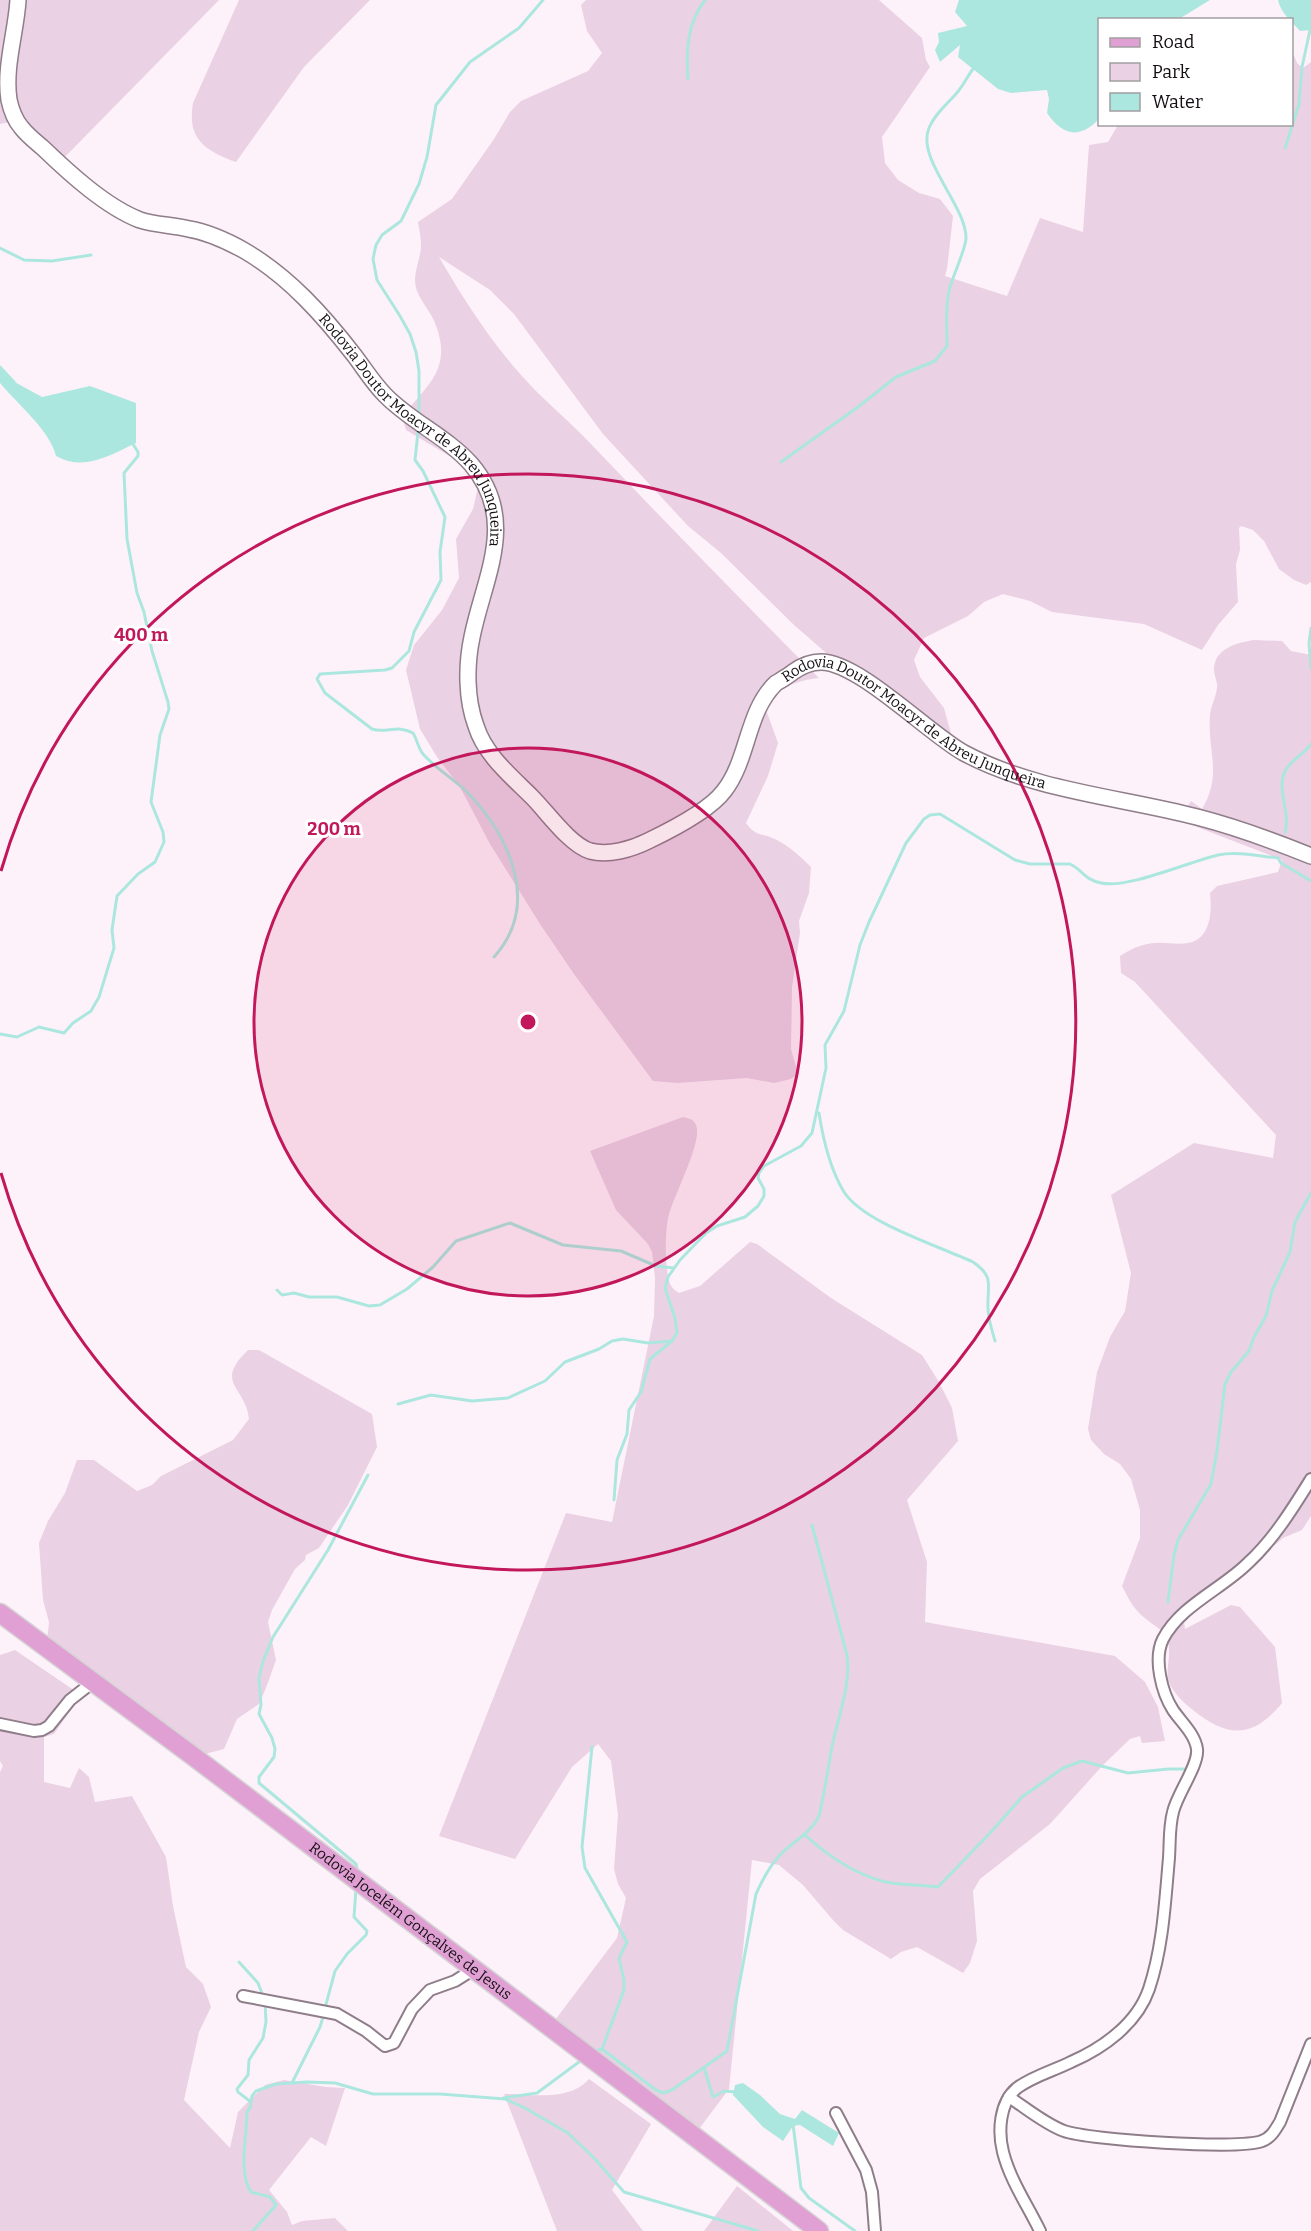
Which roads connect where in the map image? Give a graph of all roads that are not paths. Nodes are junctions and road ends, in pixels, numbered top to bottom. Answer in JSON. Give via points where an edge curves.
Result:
{"nodes":[{"id":1,"x":18,"y":0,"type":"edge"},
{"id":2,"x":1311,"y":856,"type":"edge"},
{"id":3,"x":1311,"y":1479,"type":"edge"},
{"id":4,"x":0,"y":1613,"type":"edge"},
{"id":5,"x":93,"y":1682,"type":"junction"},
{"id":6,"x":0,"y":1724,"type":"edge"},
{"id":7,"x":474,"y":1969,"type":"junction"},
{"id":8,"x":243,"y":1996,"type":"dead end"},
{"id":9,"x":1311,"y":2044,"type":"edge"},
{"id":10,"x":1306,"y":2056,"type":"junction"},
{"id":11,"x":1311,"y":2071,"type":"edge"},
{"id":12,"x":1010,"y":2097,"type":"junction"},
{"id":13,"x":836,"y":2113,"type":"dead end"},
{"id":14,"x":819,"y":2231,"type":"edge"},
{"id":15,"x":875,"y":2231,"type":"edge"},
{"id":16,"x":1040,"y":2231,"type":"edge"}],
"edges":[{"from":1,"to":2,"type":"street","name":"Rodovia Doutor Moacyr de Abreu Junqueira","via":[[8,81],[10,106],[20,127],[117,208],[141,220],[196,230],[245,251],[293,286],[322,314],[385,394],[473,467],[490,498],[496,551],[468,661],[476,729],[491,755],[572,841],[590,851],[632,848],[702,810],[722,795],[739,766],[757,711],[776,683],[801,667],[822,662],[847,670],[960,751],[1001,770],[1198,817]]},
{"from":3,"to":12,"type":"street","via":[[1291,1512],[1248,1564],[1176,1621],[1163,1640],[1163,1685],[1197,1753],[1172,1813],[1162,1935],[1148,1992],[1134,2016],[1102,2046],[1017,2088]]},
{"from":4,"to":5,"type":"main road","name":"Rodovia Jocelém Gonçalves de Jesus"},
{"from":5,"to":6,"type":"street","via":[[42,1730]]},
{"from":5,"to":7,"type":"main road","name":"Rodovia Jocelém Gonçalves de Jesus"},
{"from":7,"to":8,"type":"street","via":[[430,1990],[412,2010],[390,2046],[337,2014]]},
{"from":7,"to":14,"type":"main road","name":"Rodovia Jocelém Gonçalves de Jesus"},
{"from":9,"to":10,"type":"street"},
{"from":10,"to":11,"type":"street"},
{"from":10,"to":12,"type":"street","via":[[1274,2132],[1259,2143],[1165,2142],[1077,2134],[1062,2131]]},
{"from":12,"to":16,"type":"street","via":[[1002,2113],[1003,2153],[1012,2179]]},
{"from":13,"to":15,"type":"street","via":[[867,2170]]}]}
